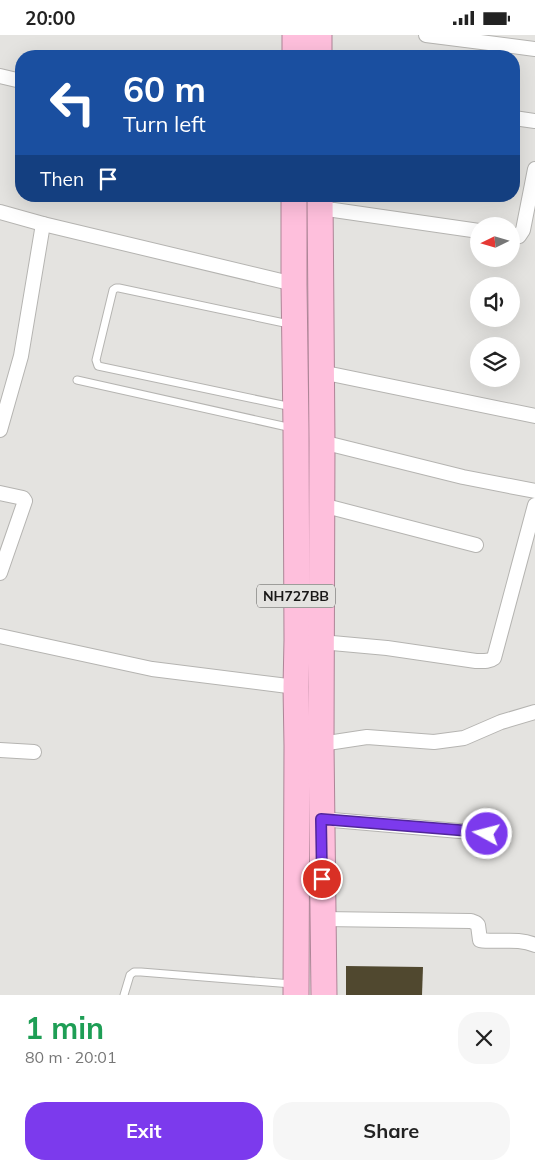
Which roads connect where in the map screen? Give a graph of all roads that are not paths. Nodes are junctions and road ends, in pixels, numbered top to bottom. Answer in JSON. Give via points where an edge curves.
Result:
{"nodes":[{"id":1,"x":295,"y":35,"type":"edge"},
{"id":2,"x":320,"y":35,"type":"edge"},
{"id":3,"x":426,"y":35,"type":"edge"},
{"id":4,"x":535,"y":49,"type":"edge"},
{"id":5,"x":295,"y":50,"type":"edge"},
{"id":6,"x":319,"y":50,"type":"edge"},
{"id":7,"x":0,"y":76,"type":"edge"},
{"id":8,"x":15,"y":80,"type":"edge"},
{"id":9,"x":520,"y":119,"type":"edge"},
{"id":10,"x":535,"y":121,"type":"edge"},
{"id":11,"x":535,"y":169,"type":"edge"},
{"id":12,"x":294,"y":202,"type":"edge"},
{"id":13,"x":320,"y":202,"type":"edge"},
{"id":14,"x":0,"y":212,"type":"edge"},
{"id":15,"x":43,"y":223,"type":"junction"},
{"id":16,"x":470,"y":229,"type":"edge"},
{"id":17,"x":520,"y":234,"type":"edge"},
{"id":18,"x":294,"y":284,"type":"junction"},
{"id":19,"x":294,"y":326,"type":"junction"},
{"id":20,"x":321,"y":371,"type":"junction"},
{"id":21,"x":78,"y":380,"type":"dead end"},
{"id":22,"x":4,"y":403,"type":"edge"},
{"id":23,"x":535,"y":416,"type":"edge"},
{"id":24,"x":296,"y":419,"type":"junction"},
{"id":25,"x":0,"y":430,"type":"edge"},
{"id":26,"x":322,"y":442,"type":"junction"},
{"id":27,"x":535,"y":491,"type":"edge"},
{"id":28,"x":0,"y":493,"type":"edge"},
{"id":29,"x":322,"y":505,"type":"junction"},
{"id":30,"x":535,"y":505,"type":"edge"},
{"id":31,"x":476,"y":545,"type":"dead end"},
{"id":32,"x":4,"y":549,"type":"edge"},
{"id":33,"x":0,"y":573,"type":"edge"},
{"id":34,"x":0,"y":636,"type":"edge"},
{"id":35,"x":321,"y":641,"type":"junction"},
{"id":36,"x":296,"y":687,"type":"junction"},
{"id":37,"x":535,"y":712,"type":"edge"},
{"id":38,"x":321,"y":744,"type":"junction"},
{"id":39,"x":0,"y":750,"type":"edge"},
{"id":40,"x":34,"y":752,"type":"dead end"},
{"id":41,"x":321,"y":819,"type":"junction"},
{"id":42,"x":504,"y":836,"type":"dead end"},
{"id":43,"x":322,"y":919,"type":"junction"},
{"id":44,"x":535,"y":945,"type":"edge"},
{"id":45,"x":296,"y":990,"type":"edge"},
{"id":46,"x":124,"y":995,"type":"edge"},
{"id":47,"x":324,"y":995,"type":"edge"}],
"edges":[{"from":1,"to":5,"type":"highway"},
{"from":2,"to":6,"type":"highway"},
{"from":3,"to":4,"type":"street"},
{"from":7,"to":8,"type":"street"},
{"from":9,"to":10,"type":"street"},
{"from":11,"to":17,"type":"street"},
{"from":12,"to":18,"type":"highway","number":"NH727BB"},
{"from":13,"to":16,"type":"street"},
{"from":13,"to":20,"type":"highway","number":"NH727BB"},
{"from":14,"to":15,"type":"street"},
{"from":15,"to":18,"type":"street"},
{"from":15,"to":22,"type":"street","via":[[21,356]]},
{"from":18,"to":19,"type":"highway","number":"NH727BB"},
{"from":19,"to":24,"type":"highway","number":"NH727BB"},
{"from":19,"to":24,"type":"lane","via":[[116,288],[96,360],[98,366]]},
{"from":20,"to":23,"type":"street"},
{"from":20,"to":26,"type":"highway","number":"NH727BB"},
{"from":21,"to":24,"type":"lane"},
{"from":22,"to":25,"type":"street"},
{"from":24,"to":36,"type":"highway","number":"NH727BB"},
{"from":26,"to":27,"type":"street"},
{"from":26,"to":29,"type":"highway","number":"NH727BB"},
{"from":28,"to":32,"type":"street","via":[[24,499]]},
{"from":29,"to":31,"type":"street"},
{"from":29,"to":35,"type":"highway","number":"NH727BB"},
{"from":30,"to":35,"type":"street","via":[[492,660],[476,661]]},
{"from":32,"to":33,"type":"street"},
{"from":34,"to":36,"type":"street","via":[[152,669]]},
{"from":35,"to":38,"type":"highway","number":"NH727BB"},
{"from":36,"to":45,"type":"highway","number":"NH727BB"},
{"from":37,"to":38,"type":"street","via":[[464,738],[434,742],[367,737]]},
{"from":38,"to":41,"type":"highway","number":"NH727BB"},
{"from":39,"to":40,"type":"street"},
{"from":41,"to":42,"type":"street"},
{"from":41,"to":43,"type":"highway","number":"NH727BB"},
{"from":43,"to":44,"type":"street","via":[[471,921],[478,925],[480,940]]},
{"from":43,"to":47,"type":"highway","number":"NH727BB"},
{"from":45,"to":46,"type":"lane","via":[[134,972]]}]}
